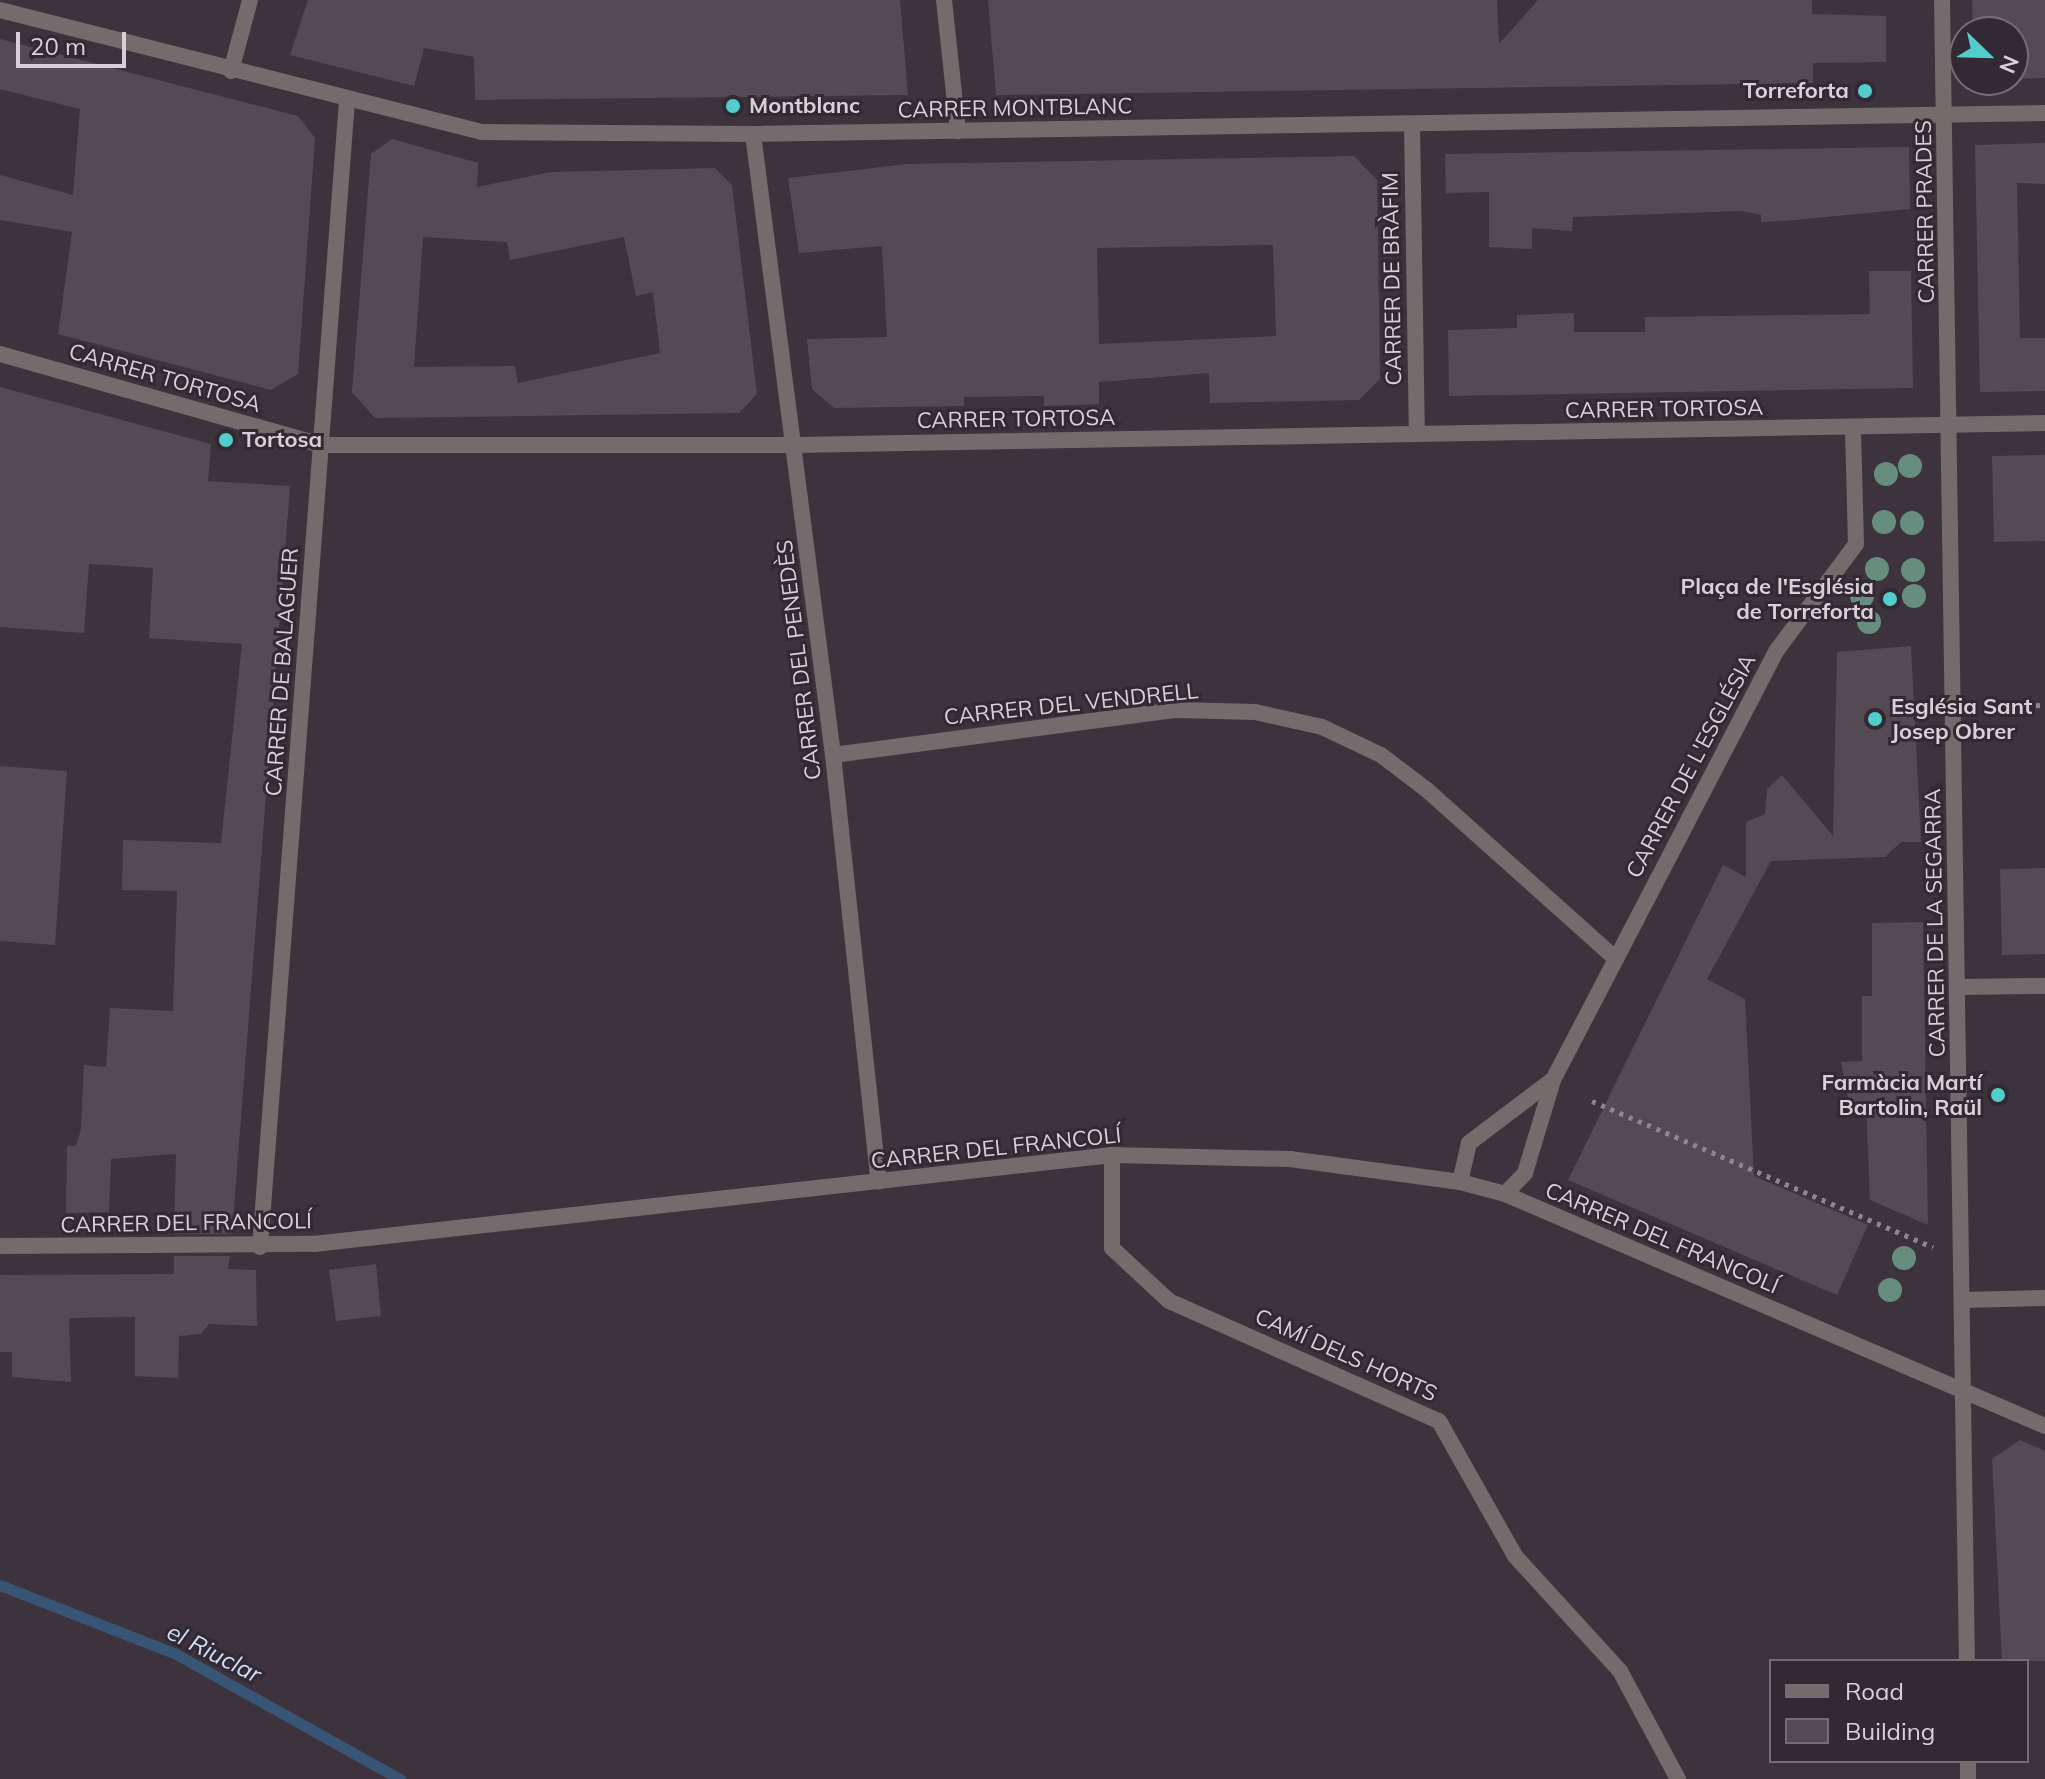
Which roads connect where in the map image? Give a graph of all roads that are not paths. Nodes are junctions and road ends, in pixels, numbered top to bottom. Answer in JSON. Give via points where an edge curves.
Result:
{"nodes":[{"id":1,"x":250,"y":0,"type":"edge"},
{"id":2,"x":944,"y":0,"type":"edge"},
{"id":3,"x":1942,"y":0,"type":"edge"},
{"id":4,"x":0,"y":10,"type":"edge"},
{"id":5,"x":231,"y":71,"type":"junction"},
{"id":6,"x":347,"y":100,"type":"junction"},
{"id":7,"x":2045,"y":113,"type":"edge"},
{"id":8,"x":1945,"y":115,"type":"junction"},
{"id":9,"x":1412,"y":124,"type":"junction"},
{"id":10,"x":958,"y":131,"type":"junction"},
{"id":11,"x":753,"y":134,"type":"junction"},
{"id":12,"x":0,"y":354,"type":"edge"},
{"id":13,"x":2045,"y":423,"type":"edge"},
{"id":14,"x":1951,"y":424,"type":"junction"},
{"id":15,"x":1853,"y":428,"type":"junction"},
{"id":16,"x":1417,"y":434,"type":"junction"},
{"id":17,"x":322,"y":445,"type":"junction"},
{"id":18,"x":795,"y":445,"type":"junction"},
{"id":19,"x":833,"y":755,"type":"junction"},
{"id":20,"x":1615,"y":958,"type":"junction"},
{"id":21,"x":2045,"y":986,"type":"edge"},
{"id":22,"x":1957,"y":987,"type":"junction"},
{"id":23,"x":1553,"y":1080,"type":"junction"},
{"id":24,"x":1112,"y":1155,"type":"junction"},
{"id":25,"x":879,"y":1182,"type":"junction"},
{"id":26,"x":1460,"y":1182,"type":"junction"},
{"id":27,"x":1505,"y":1194,"type":"junction"},
{"id":28,"x":0,"y":1246,"type":"edge"},
{"id":29,"x":260,"y":1247,"type":"junction"},
{"id":30,"x":2045,"y":1298,"type":"edge"},
{"id":31,"x":1963,"y":1300,"type":"junction"},
{"id":32,"x":1964,"y":1392,"type":"junction"},
{"id":33,"x":2045,"y":1426,"type":"edge"},
{"id":34,"x":1967,"y":1659,"type":"edge"},
{"id":35,"x":1678,"y":1779,"type":"edge"}],
"edges":[{"from":1,"to":5,"type":"street"},
{"from":2,"to":10,"type":"street"},
{"from":3,"to":8,"type":"street","name":"CARRER PRADES"},
{"from":4,"to":5,"type":"street","name":"CARRER MONTBLANC"},
{"from":5,"to":6,"type":"street","name":"CARRER MONTBLANC"},
{"from":6,"to":11,"type":"street","name":"CARRER MONTBLANC","via":[[482,132]]},
{"from":6,"to":17,"type":"street","name":"CARRER DE BALAGUER"},
{"from":7,"to":8,"type":"street","name":"CARRER MONTBLANC"},
{"from":8,"to":9,"type":"street","name":"CARRER MONTBLANC"},
{"from":8,"to":14,"type":"street","name":"CARRER PRADES"},
{"from":9,"to":10,"type":"street","name":"CARRER MONTBLANC"},
{"from":9,"to":16,"type":"street","name":"CARRER DE BRÀFIM"},
{"from":10,"to":11,"type":"street","name":"CARRER MONTBLANC"},
{"from":11,"to":18,"type":"street","name":"CARRER DEL PENEDÈS"},
{"from":12,"to":17,"type":"street","name":"CARRER TORTOSA"},
{"from":13,"to":14,"type":"street","name":"CARRER TORTOSA"},
{"from":14,"to":15,"type":"street","name":"CARRER TORTOSA"},
{"from":14,"to":22,"type":"street","name":"CARRER DE LA SEGARRA"},
{"from":15,"to":16,"type":"street","name":"CARRER TORTOSA"},
{"from":15,"to":20,"type":"street","name":"CARRER DE L'ESGLÉSIA","via":[[1856,544],[1777,650]]},
{"from":16,"to":18,"type":"street","name":"CARRER TORTOSA"},
{"from":17,"to":18,"type":"street","name":"CARRER TORTOSA"},
{"from":17,"to":29,"type":"street","name":"CARRER DE BALAGUER"},
{"from":18,"to":19,"type":"street","name":"CARRER DEL PENEDÈS"},
{"from":19,"to":20,"type":"street","name":"CARRER DEL VENDRELL","via":[[1176,710],[1255,712],[1322,727],[1381,755],[1427,790]]},
{"from":19,"to":25,"type":"street","name":"CARRER DEL PENEDÈS"},
{"from":20,"to":23,"type":"street","name":"CARRER DE L'ESGLÉSIA"},
{"from":21,"to":22,"type":"street"},
{"from":22,"to":31,"type":"street","name":"CARRER DE LA SEGARRA"},
{"from":23,"to":26,"type":"street","name":"CARRER DE L'ESGLÉSIA","via":[[1469,1143]]},
{"from":23,"to":27,"type":"street","name":"CARRER DE L'ESGLÉSIA","via":[[1525,1173]]},
{"from":24,"to":25,"type":"street","name":"CARRER DEL FRANCOLÍ"},
{"from":24,"to":26,"type":"street","name":"CARRER DEL FRANCOLÍ","via":[[1290,1159]]},
{"from":24,"to":35,"type":"street","name":"CAMÍ DELS HORTS","via":[[1112,1248],[1169,1301],[1439,1421],[1515,1556],[1620,1671]]},
{"from":25,"to":29,"type":"street","name":"CARRER DEL FRANCOLÍ"},
{"from":26,"to":27,"type":"street","name":"CARRER DEL FRANCOLÍ"},
{"from":27,"to":32,"type":"street","name":"CARRER DEL FRANCOLÍ"},
{"from":28,"to":29,"type":"street","name":"CARRER DEL FRANCOLÍ"},
{"from":30,"to":31,"type":"street"},
{"from":31,"to":32,"type":"street","name":"CARRER DE LA SEGARRA"},
{"from":32,"to":33,"type":"street","name":"CARRER DEL FRANCOLÍ"},
{"from":32,"to":34,"type":"street","name":"CARRER DE LA SEGARRA"}]}
